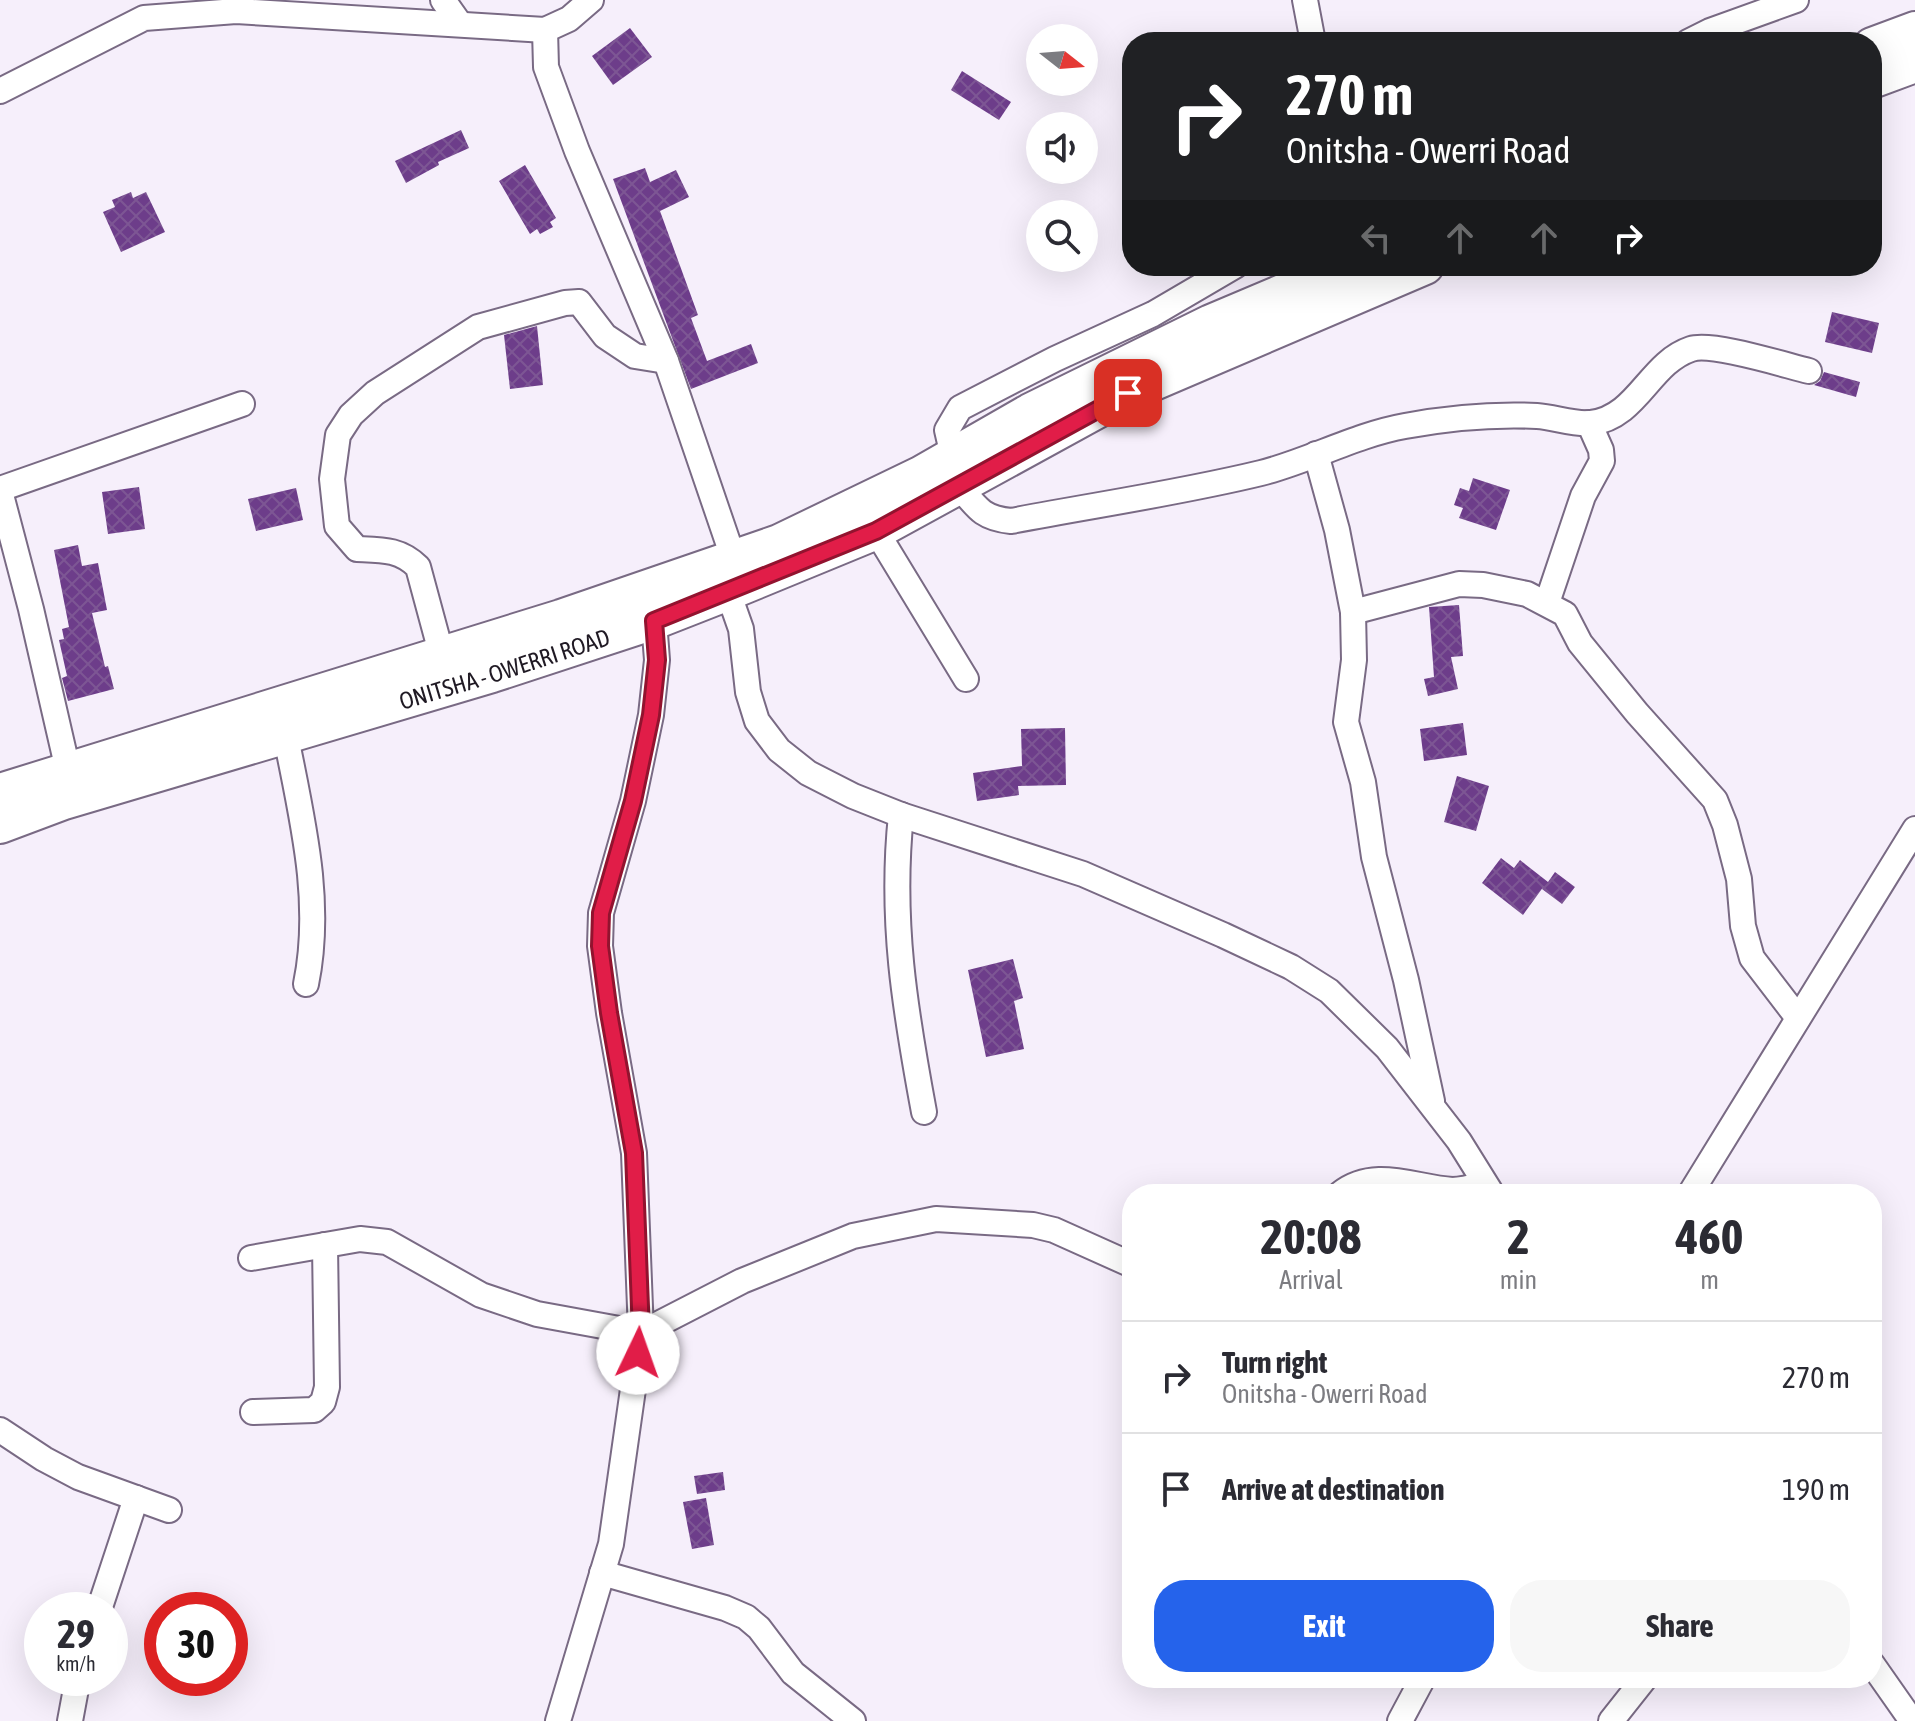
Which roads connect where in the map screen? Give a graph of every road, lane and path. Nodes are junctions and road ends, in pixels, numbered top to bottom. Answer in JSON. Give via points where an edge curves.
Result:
{"nodes":[{"id":1,"x":443,"y":0,"type":"edge"},
{"id":2,"x":591,"y":0,"type":"edge"},
{"id":3,"x":1305,"y":0,"type":"edge"},
{"id":4,"x":1781,"y":3,"type":"edge"},
{"id":5,"x":233,"y":5,"type":"edge"},
{"id":6,"x":460,"y":24,"type":"junction"},
{"id":7,"x":545,"y":30,"type":"junction"},
{"id":8,"x":1915,"y":30,"type":"edge"},
{"id":9,"x":1311,"y":32,"type":"edge"},
{"id":10,"x":1708,"y":32,"type":"edge"},
{"id":11,"x":1882,"y":42,"type":"edge"},
{"id":12,"x":1915,"y":64,"type":"edge"},
{"id":13,"x":1882,"y":76,"type":"edge"},
{"id":14,"x":1,"y":88,"type":"edge"},
{"id":15,"x":1218,"y":276,"type":"edge"},
{"id":16,"x":1322,"y":276,"type":"edge"},
{"id":17,"x":1402,"y":276,"type":"edge"},
{"id":18,"x":666,"y":361,"type":"junction"},
{"id":19,"x":1809,"y":371,"type":"dead end"},
{"id":20,"x":242,"y":404,"type":"dead end"},
{"id":21,"x":1589,"y":423,"type":"junction"},
{"id":22,"x":1316,"y":454,"type":"junction"},
{"id":23,"x":956,"y":471,"type":"junction"},
{"id":24,"x":0,"y":490,"type":"edge"},
{"id":25,"x":876,"y":531,"type":"junction"},
{"id":26,"x":731,"y":576,"type":"junction"},
{"id":27,"x":1547,"y":603,"type":"junction"},
{"id":28,"x":1353,"y":612,"type":"junction"},
{"id":29,"x":654,"y":621,"type":"junction"},
{"id":30,"x":445,"y":672,"type":"junction"},
{"id":31,"x":966,"y":679,"type":"dead end"},
{"id":32,"x":286,"y":737,"type":"junction"},
{"id":33,"x":68,"y":770,"type":"junction"},
{"id":34,"x":0,"y":792,"type":"edge"},
{"id":35,"x":901,"y":815,"type":"junction"},
{"id":36,"x":0,"y":825,"type":"edge"},
{"id":37,"x":1915,"y":829,"type":"edge"},
{"id":38,"x":306,"y":984,"type":"dead end"},
{"id":39,"x":1798,"y":1018,"type":"junction"},
{"id":40,"x":1435,"y":1110,"type":"junction"},
{"id":41,"x":924,"y":1112,"type":"dead end"},
{"id":42,"x":1357,"y":1184,"type":"edge"},
{"id":43,"x":1406,"y":1184,"type":"edge"},
{"id":44,"x":1485,"y":1184,"type":"edge"},
{"id":45,"x":1696,"y":1184,"type":"edge"},
{"id":46,"x":325,"y":1245,"type":"junction"},
{"id":47,"x":251,"y":1258,"type":"dead end"},
{"id":48,"x":1122,"y":1261,"type":"edge"},
{"id":49,"x":641,"y":1333,"type":"junction"},
{"id":50,"x":253,"y":1412,"type":"dead end"},
{"id":51,"x":0,"y":1430,"type":"edge"},
{"id":52,"x":136,"y":1498,"type":"junction"},
{"id":53,"x":169,"y":1510,"type":"dead end"},
{"id":54,"x":602,"y":1573,"type":"junction"},
{"id":55,"x":105,"y":1592,"type":"edge"},
{"id":56,"x":1882,"y":1678,"type":"edge"},
{"id":57,"x":1418,"y":1688,"type":"edge"},
{"id":58,"x":1637,"y":1688,"type":"edge"},
{"id":59,"x":75,"y":1696,"type":"edge"},
{"id":60,"x":70,"y":1721,"type":"edge"},
{"id":61,"x":558,"y":1721,"type":"edge"},
{"id":62,"x":853,"y":1721,"type":"edge"},
{"id":63,"x":1400,"y":1721,"type":"edge"},
{"id":64,"x":1611,"y":1721,"type":"edge"},
{"id":65,"x":1912,"y":1721,"type":"edge"}],
"edges":[{"from":1,"to":6,"type":"street"},
{"from":2,"to":7,"type":"street"},
{"from":3,"to":9,"type":"street"},
{"from":4,"to":10,"type":"street"},
{"from":5,"to":6,"type":"street"},
{"from":5,"to":14,"type":"street","via":[[144,18]]},
{"from":6,"to":7,"type":"street"},
{"from":7,"to":18,"type":"street","via":[[546,67]]},
{"from":8,"to":11,"type":"highway"},
{"from":12,"to":13,"type":"highway"},
{"from":15,"to":23,"type":"street","via":[[1153,314],[960,408],[947,430]]},
{"from":16,"to":23,"type":"highway","name":"ONITSHA - OWERRI ROAD","via":[[1211,323],[1030,412]]},
{"from":17,"to":23,"type":"highway","name":"ONITSHA - OWERRI ROAD"},
{"from":18,"to":26,"type":"street"},
{"from":18,"to":30,"type":"street","via":[[635,356],[605,336],[579,302],[565,303],[478,327],[375,393],[351,415],[338,435],[332,479],[337,526],[357,549],[407,556],[418,567]]},
{"from":19,"to":21,"type":"street","via":[[1710,348],[1692,349],[1671,360],[1613,417]]},
{"from":20,"to":24,"type":"street"},
{"from":21,"to":22,"type":"street","via":[[1495,414],[1402,426]]},
{"from":21,"to":27,"type":"street","via":[[1602,461],[1583,496]]},
{"from":22,"to":23,"type":"street","via":[[1264,472],[1011,521],[980,512]]},
{"from":22,"to":28,"type":"street"},
{"from":23,"to":25,"type":"highway","name":"ONITSHA - OWERRI ROAD"},
{"from":23,"to":26,"type":"highway","name":"ONITSHA - OWERRI ROAD","via":[[920,475],[779,543]]},
{"from":24,"to":33,"type":"street"},
{"from":25,"to":26,"type":"highway","name":"ONITSHA - OWERRI ROAD"},
{"from":25,"to":31,"type":"street"},
{"from":26,"to":29,"type":"highway","name":"ONITSHA - OWERRI ROAD"},
{"from":26,"to":30,"type":"highway","name":"ONITSHA - OWERRI ROAD"},
{"from":26,"to":35,"type":"street","via":[[757,721],[779,750],[808,773]]},
{"from":27,"to":28,"type":"street","via":[[1527,594],[1459,584]]},
{"from":27,"to":39,"type":"street","via":[[1565,614],[1580,643],[1715,800],[1739,879],[1752,958]]},
{"from":28,"to":40,"type":"street","via":[[1354,660],[1346,722]]},
{"from":29,"to":30,"type":"highway","name":"ONITSHA - OWERRI ROAD"},
{"from":29,"to":49,"type":"street","via":[[657,660],[651,715],[601,913],[600,946],[634,1153]]},
{"from":30,"to":32,"type":"highway","name":"ONITSHA - OWERRI ROAD"},
{"from":30,"to":33,"type":"highway","name":"ONITSHA - OWERRI ROAD"},
{"from":32,"to":36,"type":"highway","name":"ONITSHA - OWERRI ROAD","via":[[64,801]]},
{"from":32,"to":38,"type":"street","via":[[313,906]]},
{"from":33,"to":34,"type":"highway","name":"ONITSHA - OWERRI ROAD"},
{"from":35,"to":40,"type":"street","via":[[1083,874],[1291,967],[1329,991],[1387,1048]]},
{"from":35,"to":41,"type":"street","via":[[896,924],[906,1019]]},
{"from":37,"to":39,"type":"street"},
{"from":39,"to":45,"type":"street"},
{"from":40,"to":44,"type":"street"},
{"from":42,"to":43,"type":"street"},
{"from":46,"to":47,"type":"street"},
{"from":46,"to":49,"type":"street","via":[[360,1239],[387,1242],[481,1295],[537,1314]]},
{"from":46,"to":50,"type":"street","via":[[323,1402],[314,1410]]},
{"from":48,"to":49,"type":"street","via":[[1033,1225],[936,1219],[853,1236],[742,1281]]},
{"from":49,"to":54,"type":"street","via":[[611,1544]]},
{"from":51,"to":52,"type":"street","via":[[78,1477]]},
{"from":52,"to":53,"type":"street"},
{"from":52,"to":55,"type":"street"},
{"from":54,"to":61,"type":"street"},
{"from":54,"to":62,"type":"street","via":[[746,1617],[793,1673]]},
{"from":56,"to":65,"type":"street"},
{"from":57,"to":63,"type":"street"},
{"from":58,"to":64,"type":"street"},
{"from":59,"to":60,"type":"street"}]}
